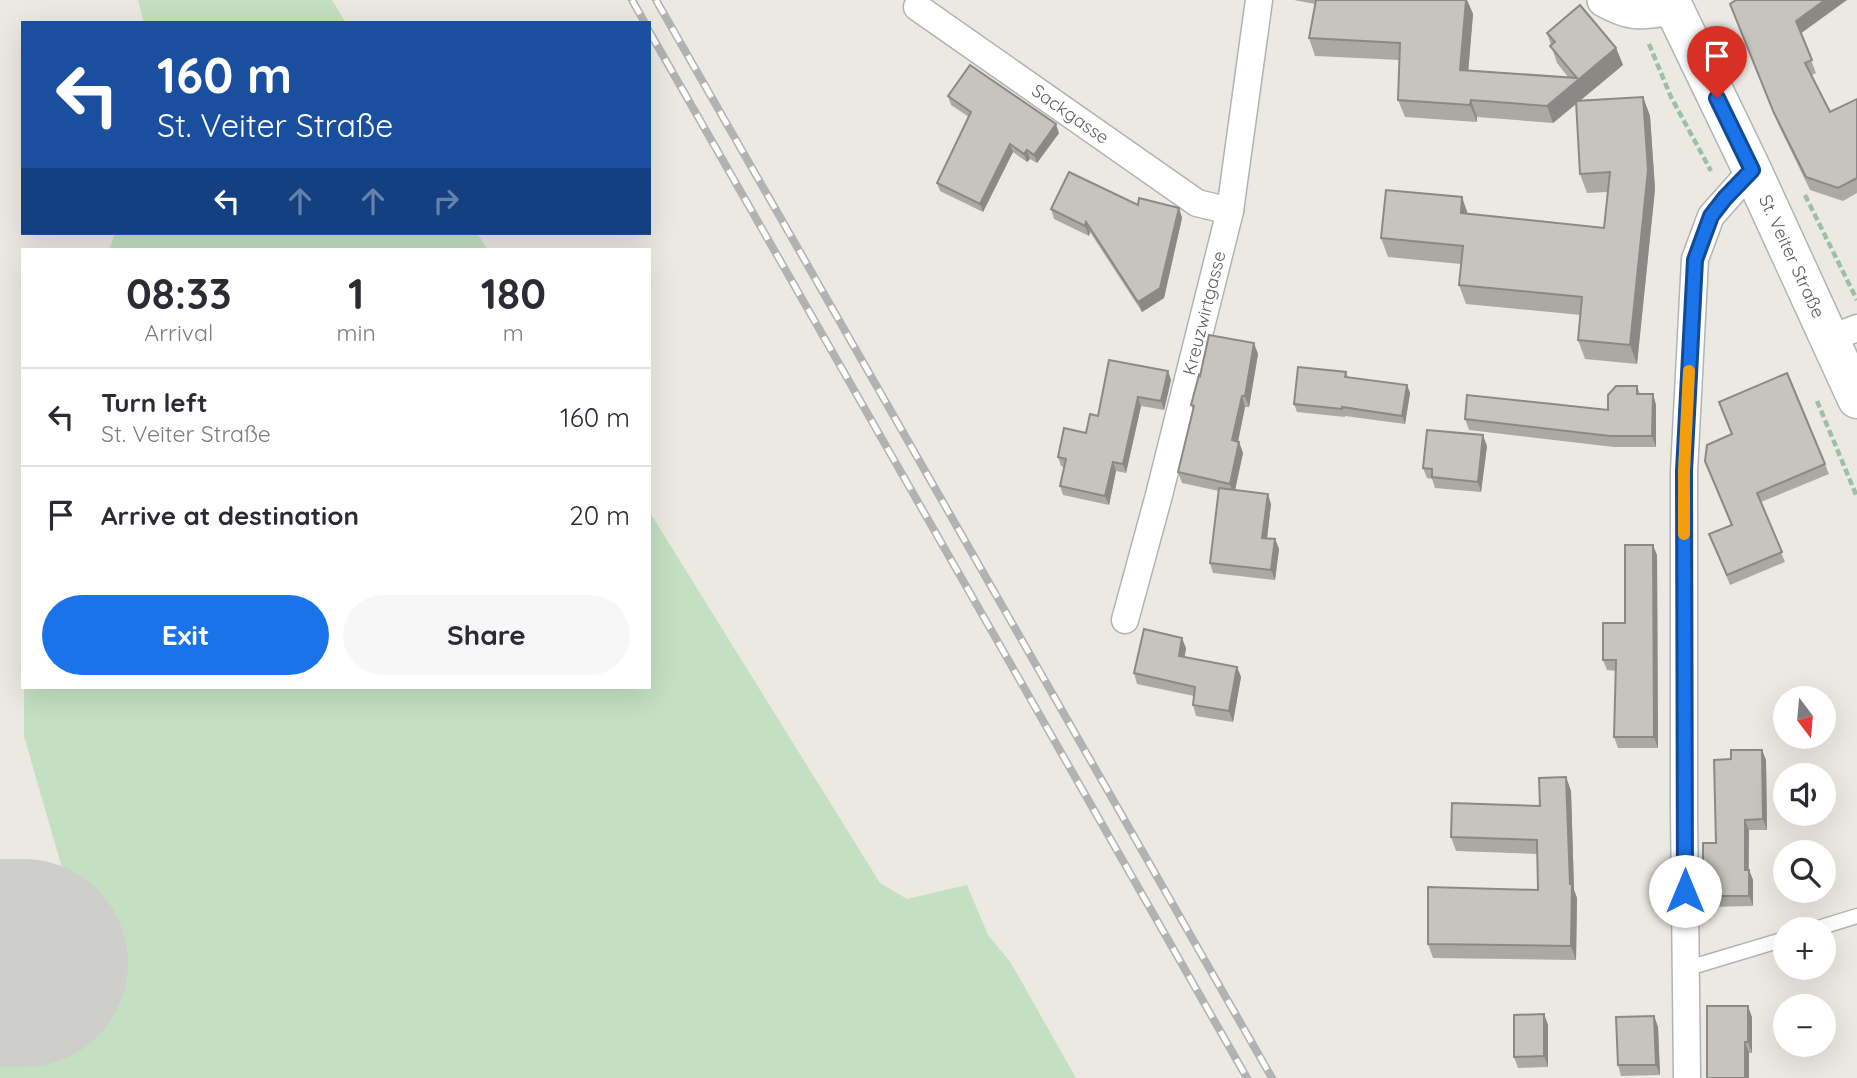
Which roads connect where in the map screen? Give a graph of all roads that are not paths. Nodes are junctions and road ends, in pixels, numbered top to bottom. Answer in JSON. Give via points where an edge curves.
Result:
{"nodes":[{"id":1,"x":1259,"y":0,"type":"edge"},
{"id":2,"x":1604,"y":0,"type":"edge"},
{"id":3,"x":918,"y":7,"type":"dead end"},
{"id":4,"x":1660,"y":7,"type":"edge"},
{"id":5,"x":1752,"y":170,"type":"junction"},
{"id":6,"x":1230,"y":211,"type":"junction"},
{"id":7,"x":1843,"y":333,"type":"edge"},
{"id":8,"x":1857,"y":399,"type":"edge"},
{"id":9,"x":1125,"y":620,"type":"dead end"},
{"id":10,"x":1857,"y":916,"type":"edge"},
{"id":11,"x":1836,"y":922,"type":"edge"},
{"id":12,"x":1773,"y":943,"type":"edge"},
{"id":13,"x":1685,"y":969,"type":"junction"},
{"id":14,"x":1687,"y":1078,"type":"edge"}],
"edges":[{"from":1,"to":6,"type":"street","name":"Kreuzwirtgasse"},
{"from":2,"to":4,"type":"street","via":[[1623,10]]},
{"from":3,"to":6,"type":"street","name":"Sackgasse","via":[[1198,203]]},
{"from":4,"to":5,"type":"main road","name":"St. Veiter Straße"},
{"from":5,"to":7,"type":"main road","name":"St. Veiter Straße"},
{"from":5,"to":13,"type":"street","via":[[1711,216],[1695,260],[1684,471]]},
{"from":6,"to":9,"type":"street","name":"Kreuzwirtgasse"},
{"from":7,"to":8,"type":"main road","name":"St. Veiter Straße"},
{"from":10,"to":11,"type":"lane"},
{"from":12,"to":13,"type":"lane"},
{"from":13,"to":14,"type":"street"}]}
